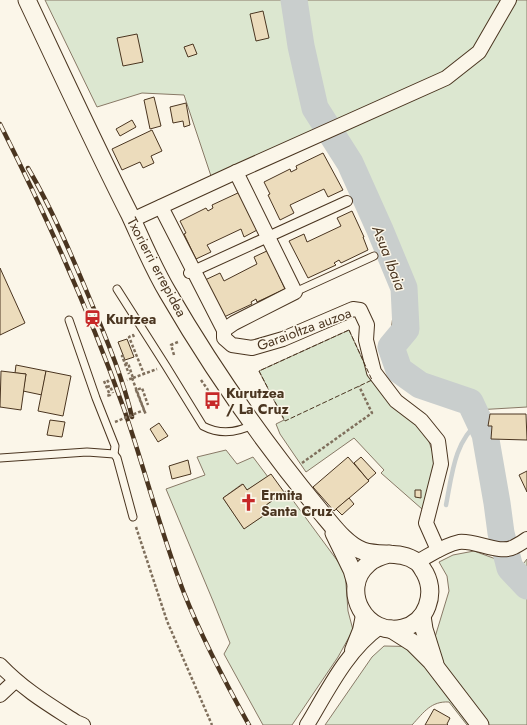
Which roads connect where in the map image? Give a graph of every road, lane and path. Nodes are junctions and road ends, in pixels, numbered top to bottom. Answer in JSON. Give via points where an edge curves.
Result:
{"nodes":[{"id":1,"x":27,"y":0,"type":"edge"},
{"id":2,"x":509,"y":0,"type":"edge"},
{"id":3,"x":236,"y":172,"type":"junction"},
{"id":4,"x":347,"y":201,"type":"dead end"},
{"id":5,"x":161,"y":207,"type":"junction"},
{"id":6,"x":132,"y":220,"type":"junction"},
{"id":7,"x":268,"y":237,"type":"junction"},
{"id":8,"x":374,"y":256,"type":"dead end"},
{"id":9,"x":192,"y":272,"type":"junction"},
{"id":10,"x":117,"y":289,"type":"dead end"},
{"id":11,"x":295,"y":292,"type":"junction"},
{"id":12,"x":69,"y":320,"type":"dead end"},
{"id":13,"x":224,"y":330,"type":"junction"},
{"id":14,"x":137,"y":341,"type":"dead end"},
{"id":15,"x":182,"y":348,"type":"dead end"},
{"id":16,"x":124,"y":356,"type":"dead end"},
{"id":17,"x":175,"y":362,"type":"dead end"},
{"id":18,"x":125,"y":364,"type":"junction"},
{"id":19,"x":151,"y":364,"type":"dead end"},
{"id":20,"x":159,"y":368,"type":"dead end"},
{"id":21,"x":155,"y":370,"type":"junction"},
{"id":22,"x":128,"y":374,"type":"dead end"},
{"id":23,"x":144,"y":374,"type":"junction"},
{"id":24,"x":133,"y":378,"type":"junction"},
{"id":25,"x":200,"y":378,"type":"dead end"},
{"id":26,"x":107,"y":380,"type":"dead end"},
{"id":27,"x":127,"y":380,"type":"dead end"},
{"id":28,"x":109,"y":383,"type":"dead end"},
{"id":29,"x":359,"y":386,"type":"dead end"},
{"id":30,"x":107,"y":387,"type":"dead end"},
{"id":31,"x":213,"y":387,"type":"dead end"},
{"id":32,"x":112,"y":393,"type":"dead end"},
{"id":33,"x":144,"y":409,"type":"junction"},
{"id":34,"x":146,"y":414,"type":"dead end"},
{"id":35,"x":115,"y":422,"type":"dead end"},
{"id":36,"x":254,"y":424,"type":"junction"},
{"id":37,"x":114,"y":454,"type":"junction"},
{"id":38,"x":0,"y":458,"type":"edge"},
{"id":39,"x":302,"y":468,"type":"dead end"},
{"id":40,"x":322,"y":514,"type":"junction"},
{"id":41,"x":133,"y":517,"type":"joint"},
{"id":42,"x":527,"y":539,"type":"edge"},
{"id":43,"x":438,"y":550,"type":"junction"},
{"id":44,"x":389,"y":554,"type":"junction"},
{"id":45,"x":417,"y":562,"type":"junction"},
{"id":46,"x":356,"y":584,"type":"junction"},
{"id":47,"x":363,"y":615,"type":"junction"},
{"id":48,"x":422,"y":616,"type":"junction"},
{"id":49,"x":386,"y":628,"type":"junction"},
{"id":50,"x":349,"y":658,"type":"junction"},
{"id":51,"x":0,"y":665,"type":"edge"},
{"id":52,"x":15,"y":681,"type":"junction"},
{"id":53,"x":446,"y":682,"type":"junction"},
{"id":54,"x":0,"y":695,"type":"edge"},
{"id":55,"x":83,"y":725,"type":"edge"},
{"id":56,"x":212,"y":725,"type":"edge"},
{"id":57,"x":306,"y":725,"type":"edge"},
{"id":58,"x":480,"y":725,"type":"edge"}],
"edges":[{"from":1,"to":6,"type":"street","name":"Txorierri errepidea"},
{"from":2,"to":3,"type":"street","via":[[479,52],[446,78]]},
{"from":3,"to":5,"type":"street"},
{"from":3,"to":7,"type":"street"},
{"from":4,"to":7,"type":"street"},
{"from":5,"to":6,"type":"street"},
{"from":5,"to":9,"type":"street"},
{"from":6,"to":36,"type":"street","name":"Txorierri errepidea","via":[[167,292],[203,352]]},
{"from":7,"to":9,"type":"street"},
{"from":7,"to":11,"type":"street"},
{"from":8,"to":11,"type":"lane"},
{"from":9,"to":13,"type":"street"},
{"from":10,"to":36,"type":"lane","via":[[203,426],[213,432],[223,432],[241,431]]},
{"from":11,"to":13,"type":"street"},
{"from":12,"to":37,"type":"lane","via":[[115,446]]},
{"from":13,"to":43,"type":"street","name":"Garaioltza auzoa","via":[[224,338],[232,345],[252,348],[283,339],[353,309],[360,310],[367,325],[366,340],[374,372],[396,401],[421,420],[438,441],[441,464],[426,524]]},
{"from":14,"to":23,"type":"path","via":[[133,335],[129,337]]},
{"from":15,"to":17,"type":"path","via":[[178,342],[171,345]]},
{"from":16,"to":18,"type":"path"},
{"from":18,"to":22,"type":"path"},
{"from":18,"to":24,"type":"path","via":[[128,363]]},
{"from":19,"to":21,"type":"path"},
{"from":20,"to":21,"type":"path"},
{"from":21,"to":23,"type":"path"},
{"from":23,"to":24,"type":"path"},
{"from":24,"to":27,"type":"path"},
{"from":24,"to":33,"type":"path"},
{"from":25,"to":31,"type":"path","via":[[208,390]]},
{"from":26,"to":28,"type":"path"},
{"from":29,"to":39,"type":"path","via":[[372,413],[299,465]]},
{"from":30,"to":32,"type":"path","via":[[110,386]]},
{"from":33,"to":33,"type":"path","bridge":true,"via":[[136,390],[142,388],[148,405]]},
{"from":33,"to":34,"type":"path","bridge":true},
{"from":33,"to":35,"type":"path","bridge":true},
{"from":36,"to":40,"type":"street","name":"Txorierri errepidea"},
{"from":37,"to":38,"type":"lane","via":[[86,452]]},
{"from":37,"to":41,"type":"lane"},
{"from":40,"to":44,"type":"street","name":"Txorierri errepidea","via":[[342,536],[362,551]]},
{"from":40,"to":46,"type":"street","name":"Txorierri errepidea","via":[[336,536]]},
{"from":41,"to":56,"type":"path","via":[[167,621]]},
{"from":42,"to":43,"type":"street","via":[[513,548],[494,549],[472,542],[458,542]]},
{"from":43,"to":45,"type":"street"},
{"from":44,"to":45,"type":"street","name":"Txorierri errepidea","via":[[401,555]]},
{"from":44,"to":46,"type":"street","via":[[377,557],[368,564],[360,573]]},
{"from":45,"to":48,"type":"street","via":[[428,579],[430,592],[428,605]]},
{"from":46,"to":47,"type":"street","name":"Txorierri errepidea","via":[[355,594]]},
{"from":47,"to":49,"type":"street","via":[[371,623]]},
{"from":47,"to":50,"type":"street"},
{"from":48,"to":49,"type":"street","via":[[413,624],[402,628]]},
{"from":48,"to":53,"type":"street","via":[[434,662]]},
{"from":49,"to":50,"type":"street","via":[[371,634]]},
{"from":49,"to":53,"type":"street","via":[[413,643],[431,661]]},
{"from":50,"to":57,"type":"street"},
{"from":51,"to":52,"type":"street"},
{"from":52,"to":54,"type":"street"},
{"from":52,"to":55,"type":"street","via":[[36,697]]},
{"from":53,"to":58,"type":"street"}]}
